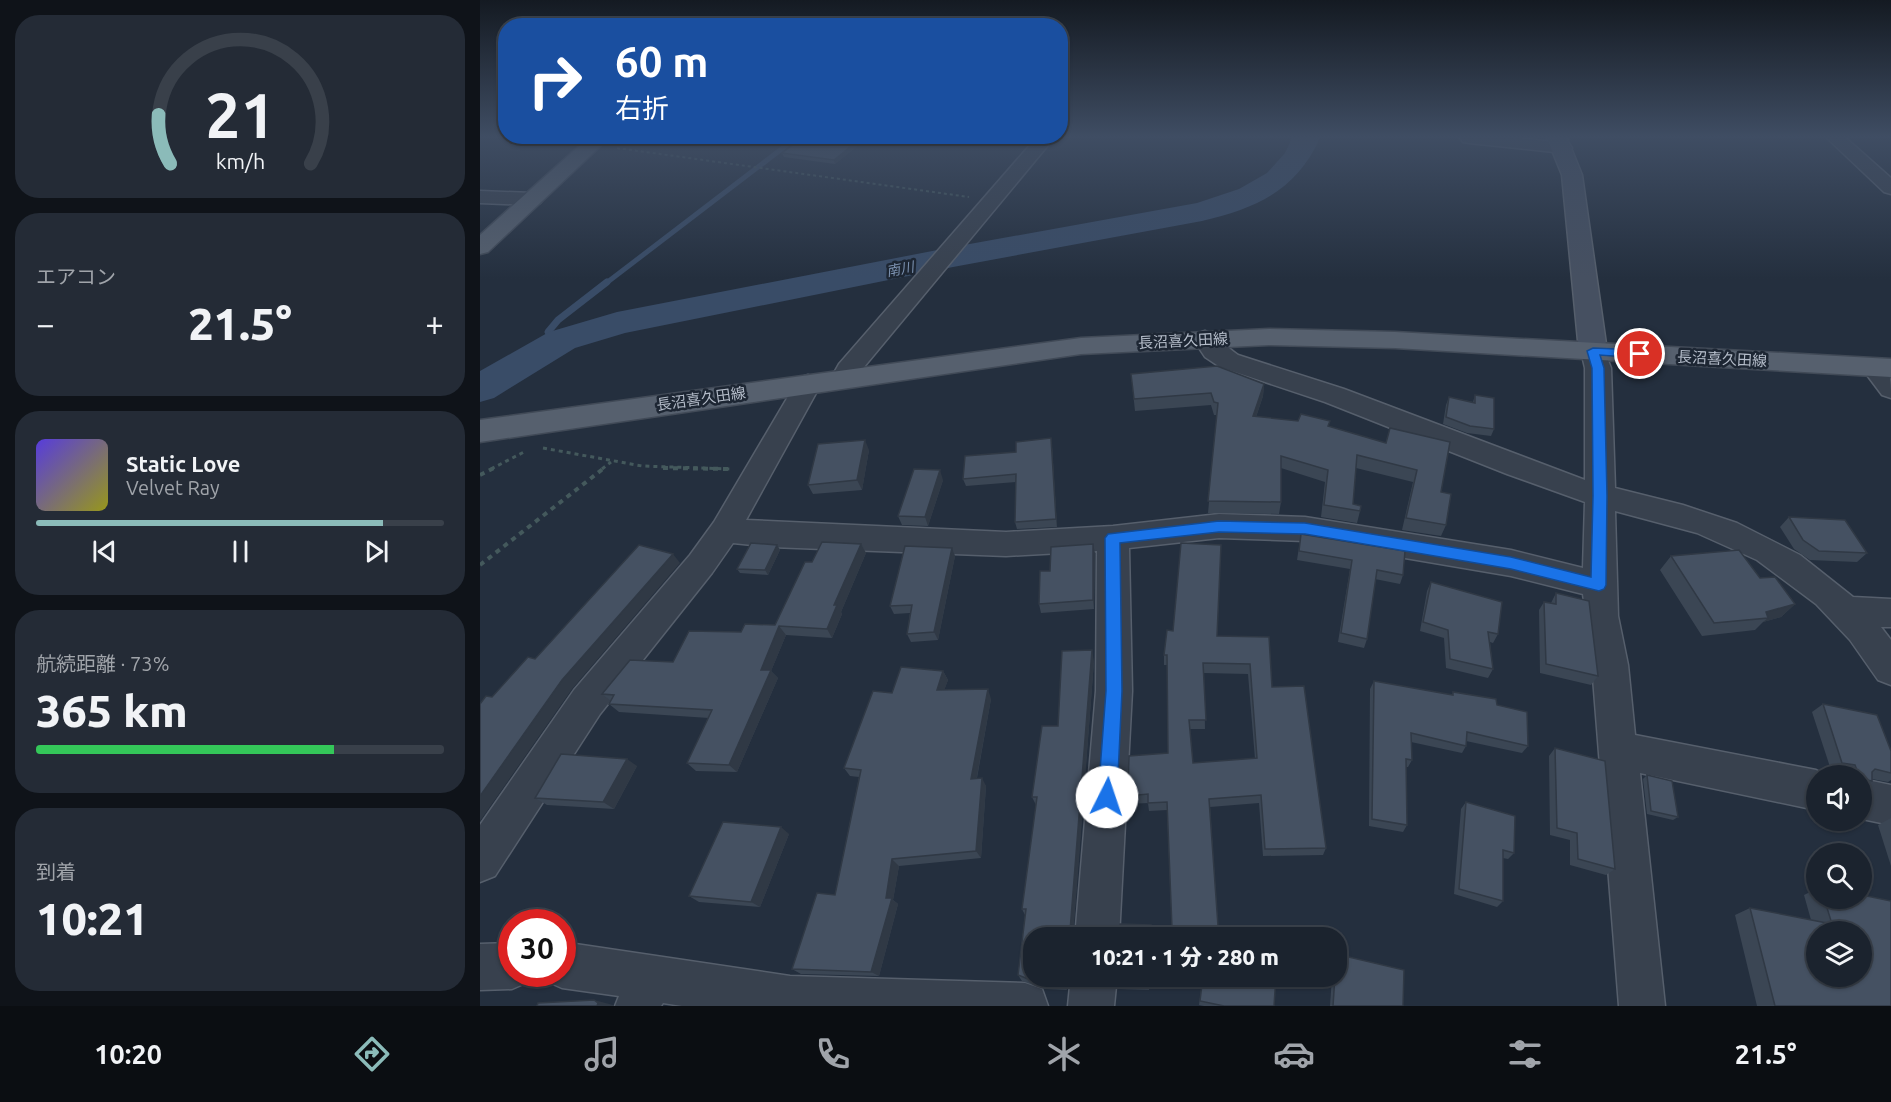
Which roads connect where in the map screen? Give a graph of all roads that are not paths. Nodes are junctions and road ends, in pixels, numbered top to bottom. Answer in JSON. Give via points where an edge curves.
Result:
{"nodes":[{"id":1,"x":548,"y":185,"type":"edge"},
{"id":2,"x":1005,"y":185,"type":"edge"},
{"id":3,"x":1573,"y":185,"type":"edge"},
{"id":4,"x":480,"y":197,"type":"edge"},
{"id":5,"x":533,"y":199,"type":"junction"},
{"id":6,"x":480,"y":247,"type":"edge"},
{"id":7,"x":1205,"y":339,"type":"junction"},
{"id":8,"x":1593,"y":351,"type":"junction"},
{"id":9,"x":1885,"y":375,"type":"edge"},
{"id":10,"x":843,"y":380,"type":"junction"},
{"id":11,"x":808,"y":384,"type":"junction"},
{"id":12,"x":480,"y":431,"type":"edge"},
{"id":13,"x":1600,"y":496,"type":"junction"},
{"id":14,"x":725,"y":530,"type":"junction"},
{"id":15,"x":1113,"y":538,"type":"junction"},
{"id":16,"x":1599,"y":585,"type":"junction"},
{"id":17,"x":1846,"y":611,"type":"junction"},
{"id":18,"x":1891,"y":613,"type":"edge"},
{"id":19,"x":1891,"y":669,"type":"edge"},
{"id":20,"x":1617,"y":750,"type":"junction"},
{"id":21,"x":1806,"y":788,"type":"edge"},
{"id":22,"x":1872,"y":801,"type":"edge"},
{"id":23,"x":1891,"y":805,"type":"edge"},
{"id":24,"x":480,"y":861,"type":"edge"},
{"id":25,"x":1098,"y":927,"type":"edge"},
{"id":26,"x":498,"y":966,"type":"edge"},
{"id":27,"x":480,"y":967,"type":"edge"},
{"id":28,"x":576,"y":970,"type":"edge"},
{"id":29,"x":1093,"y":987,"type":"edge"},
{"id":30,"x":644,"y":992,"type":"edge"},
{"id":31,"x":1025,"y":1006,"type":"edge"},
{"id":32,"x":1091,"y":1006,"type":"edge"},
{"id":33,"x":1642,"y":1006,"type":"edge"}],
"edges":[{"from":1,"to":5,"type":"main road"},
{"from":2,"to":10,"type":"street"},
{"from":3,"to":8,"type":"street"},
{"from":4,"to":5,"type":"street"},
{"from":5,"to":6,"type":"main road"},
{"from":7,"to":8,"type":"main road","name":"長沼喜久田線","via":[[1325,337]]},
{"from":7,"to":10,"type":"main road","name":"長沼喜久田線","via":[[1081,346]]},
{"from":7,"to":13,"type":"street","via":[[1228,361],[1349,401]]},
{"from":8,"to":9,"type":"main road","name":"長沼喜久田線"},
{"from":8,"to":13,"type":"street","via":[[1598,368]]},
{"from":10,"to":11,"type":"main road","name":"長沼喜久田線"},
{"from":11,"to":12,"type":"main road","name":"長沼喜久田線"},
{"from":11,"to":14,"type":"street"},
{"from":13,"to":16,"type":"street"},
{"from":13,"to":17,"type":"street","via":[[1747,540],[1793,568]]},
{"from":14,"to":15,"type":"street","via":[[1006,544]]},
{"from":14,"to":24,"type":"street","via":[[587,702]]},
{"from":15,"to":16,"type":"street","via":[[1219,526],[1305,529],[1511,563]]},
{"from":15,"to":25,"type":"street","via":[[1114,691]]},
{"from":16,"to":20,"type":"street"},
{"from":17,"to":18,"type":"street"},
{"from":17,"to":19,"type":"street"},
{"from":20,"to":21,"type":"street"},
{"from":20,"to":33,"type":"street"},
{"from":22,"to":23,"type":"street"},
{"from":26,"to":27,"type":"street"},
{"from":28,"to":30,"type":"street"},
{"from":29,"to":32,"type":"street"},
{"from":30,"to":31,"type":"street"}]}
